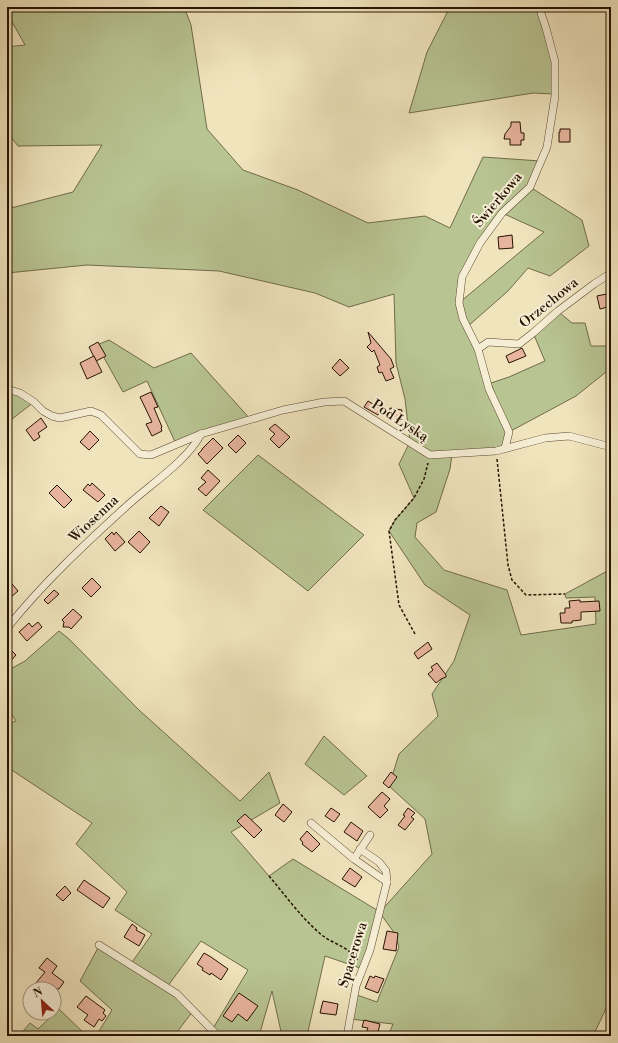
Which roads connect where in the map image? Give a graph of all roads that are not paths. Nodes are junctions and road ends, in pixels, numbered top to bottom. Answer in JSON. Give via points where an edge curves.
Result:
{"nodes":[{"id":1,"x":539,"y":7,"type":"edge"},
{"id":2,"x":611,"y":273,"type":"edge"},
{"id":3,"x":478,"y":349,"type":"junction"},
{"id":4,"x":7,"y":389,"type":"edge"},
{"id":5,"x":201,"y":434,"type":"junction"},
{"id":6,"x":611,"y":446,"type":"edge"},
{"id":7,"x":505,"y":448,"type":"junction"},
{"id":8,"x":7,"y":628,"type":"edge"},
{"id":9,"x":312,"y":823,"type":"dead end"},
{"id":10,"x":370,"y":835,"type":"dead end"},
{"id":11,"x":360,"y":849,"type":"junction"},
{"id":12,"x":354,"y":859,"type":"junction"},
{"id":13,"x":387,"y":882,"type":"junction"},
{"id":14,"x":99,"y":946,"type":"dead end"},
{"id":15,"x":218,"y":1036,"type":"edge"},
{"id":16,"x":347,"y":1036,"type":"edge"}],
"edges":[{"from":1,"to":3,"type":"street","name":"Świerkowa","via":[[555,62],[555,96],[547,147],[530,187],[502,213],[480,243],[462,277],[460,308]]},
{"from":2,"to":3,"type":"street","name":"Orzechowa","via":[[558,311],[519,344],[488,342]]},
{"from":3,"to":7,"type":"street","name":"Świerkowa","via":[[489,389],[509,432]]},
{"from":4,"to":5,"type":"street","name":"Pod Łyską","via":[[20,393],[52,416],[60,418],[91,411],[101,415],[140,454],[151,454]]},
{"from":5,"to":7,"type":"street","name":"Pod Łyską","via":[[283,410],[344,401],[430,455],[496,452]]},
{"from":5,"to":8,"type":"street","name":"Wiosenna","via":[[197,444],[172,468],[57,571]]},
{"from":6,"to":7,"type":"street","name":"Pod Łyską","via":[[569,436],[545,438]]},
{"from":9,"to":12,"type":"street"},
{"from":10,"to":11,"type":"street"},
{"from":11,"to":12,"type":"street"},
{"from":11,"to":13,"type":"street","via":[[379,862],[386,871]]},
{"from":12,"to":13,"type":"street"},
{"from":13,"to":16,"type":"street","name":"Spacerowa","via":[[370,950],[356,986]]},
{"from":14,"to":15,"type":"street","via":[[178,994]]}]}
